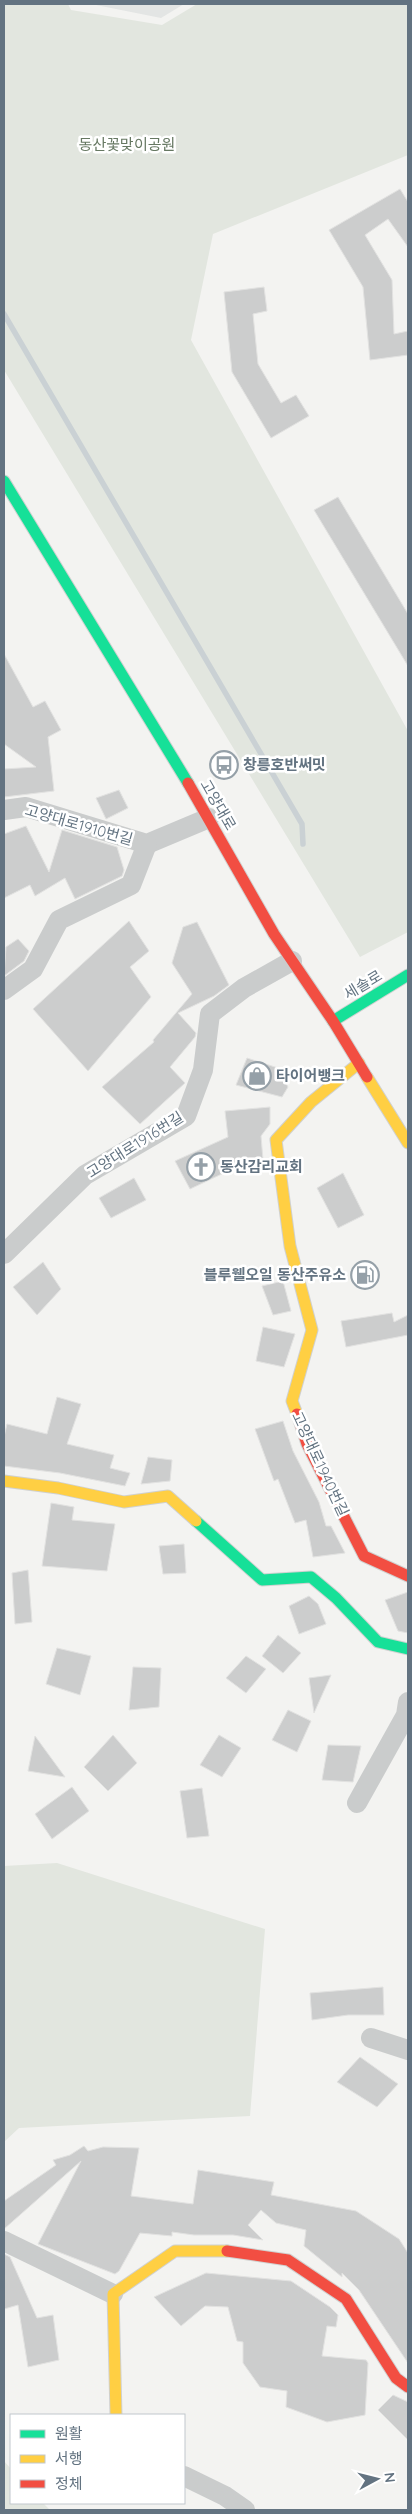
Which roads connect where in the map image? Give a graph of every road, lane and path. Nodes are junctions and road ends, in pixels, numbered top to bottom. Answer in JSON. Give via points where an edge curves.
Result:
{"nodes":[{"id":1,"x":4,"y":481,"type":"edge"},
{"id":2,"x":4,"y":810,"type":"edge"},
{"id":3,"x":209,"y":818,"type":"junction"},
{"id":4,"x":147,"y":844,"type":"junction"},
{"id":5,"x":292,"y":961,"type":"junction"},
{"id":6,"x":408,"y":976,"type":"edge"},
{"id":7,"x":4,"y":990,"type":"edge"},
{"id":8,"x":334,"y":1021,"type":"junction"},
{"id":9,"x":358,"y":1063,"type":"junction"},
{"id":10,"x":408,"y":1144,"type":"edge"},
{"id":11,"x":4,"y":1254,"type":"edge"},
{"id":12,"x":4,"y":1481,"type":"edge"},
{"id":13,"x":408,"y":1576,"type":"edge"},
{"id":14,"x":408,"y":1649,"type":"edge"},
{"id":15,"x":408,"y":1702,"type":"edge"},
{"id":16,"x":357,"y":1803,"type":"dead end"},
{"id":17,"x":370,"y":2038,"type":"dead end"},
{"id":18,"x":408,"y":2050,"type":"edge"},
{"id":19,"x":4,"y":2241,"type":"edge"},
{"id":20,"x":113,"y":2294,"type":"junction"},
{"id":21,"x":408,"y":2387,"type":"edge"},
{"id":22,"x":116,"y":2414,"type":"edge"},
{"id":23,"x":185,"y":2476,"type":"edge"},
{"id":24,"x":245,"y":2510,"type":"edge"}],
"edges":[{"from":1,"to":3,"type":"street","name":"고양대로"},
{"from":2,"to":4,"type":"street","name":"고양대로1910번길","via":[[26,807]]},
{"from":3,"to":4,"type":"street","name":"고양대로1910번길"},
{"from":3,"to":5,"type":"street","name":"고양대로"},
{"from":4,"to":7,"type":"street","via":[[131,885],[59,920],[33,969]]},
{"from":5,"to":8,"type":"street","name":"고양대로"},
{"from":5,"to":11,"type":"street","name":"고양대로1916번길","via":[[244,988],[210,1014],[203,1070],[186,1116],[85,1175]]},
{"from":6,"to":8,"type":"street","name":"세솔로"},
{"from":8,"to":9,"type":"street","name":"고양대로"},
{"from":9,"to":10,"type":"street","name":"고양대로"},
{"from":9,"to":13,"type":"street","name":"고양대로1940번길","via":[[311,1102],[276,1140],[290,1246],[312,1330],[292,1401],[307,1444],[364,1556]]},
{"from":12,"to":14,"type":"street","via":[[124,1502],[168,1496],[262,1580],[311,1577],[378,1642]]},
{"from":15,"to":16,"type":"street","via":[[406,1716]]},
{"from":17,"to":18,"type":"street"},
{"from":19,"to":20,"type":"street"},
{"from":20,"to":21,"type":"street","via":[[175,2251],[233,2251],[288,2260],[346,2299],[396,2378]]},
{"from":20,"to":22,"type":"street"},
{"from":23,"to":24,"type":"street","via":[[226,2496]]}]}
